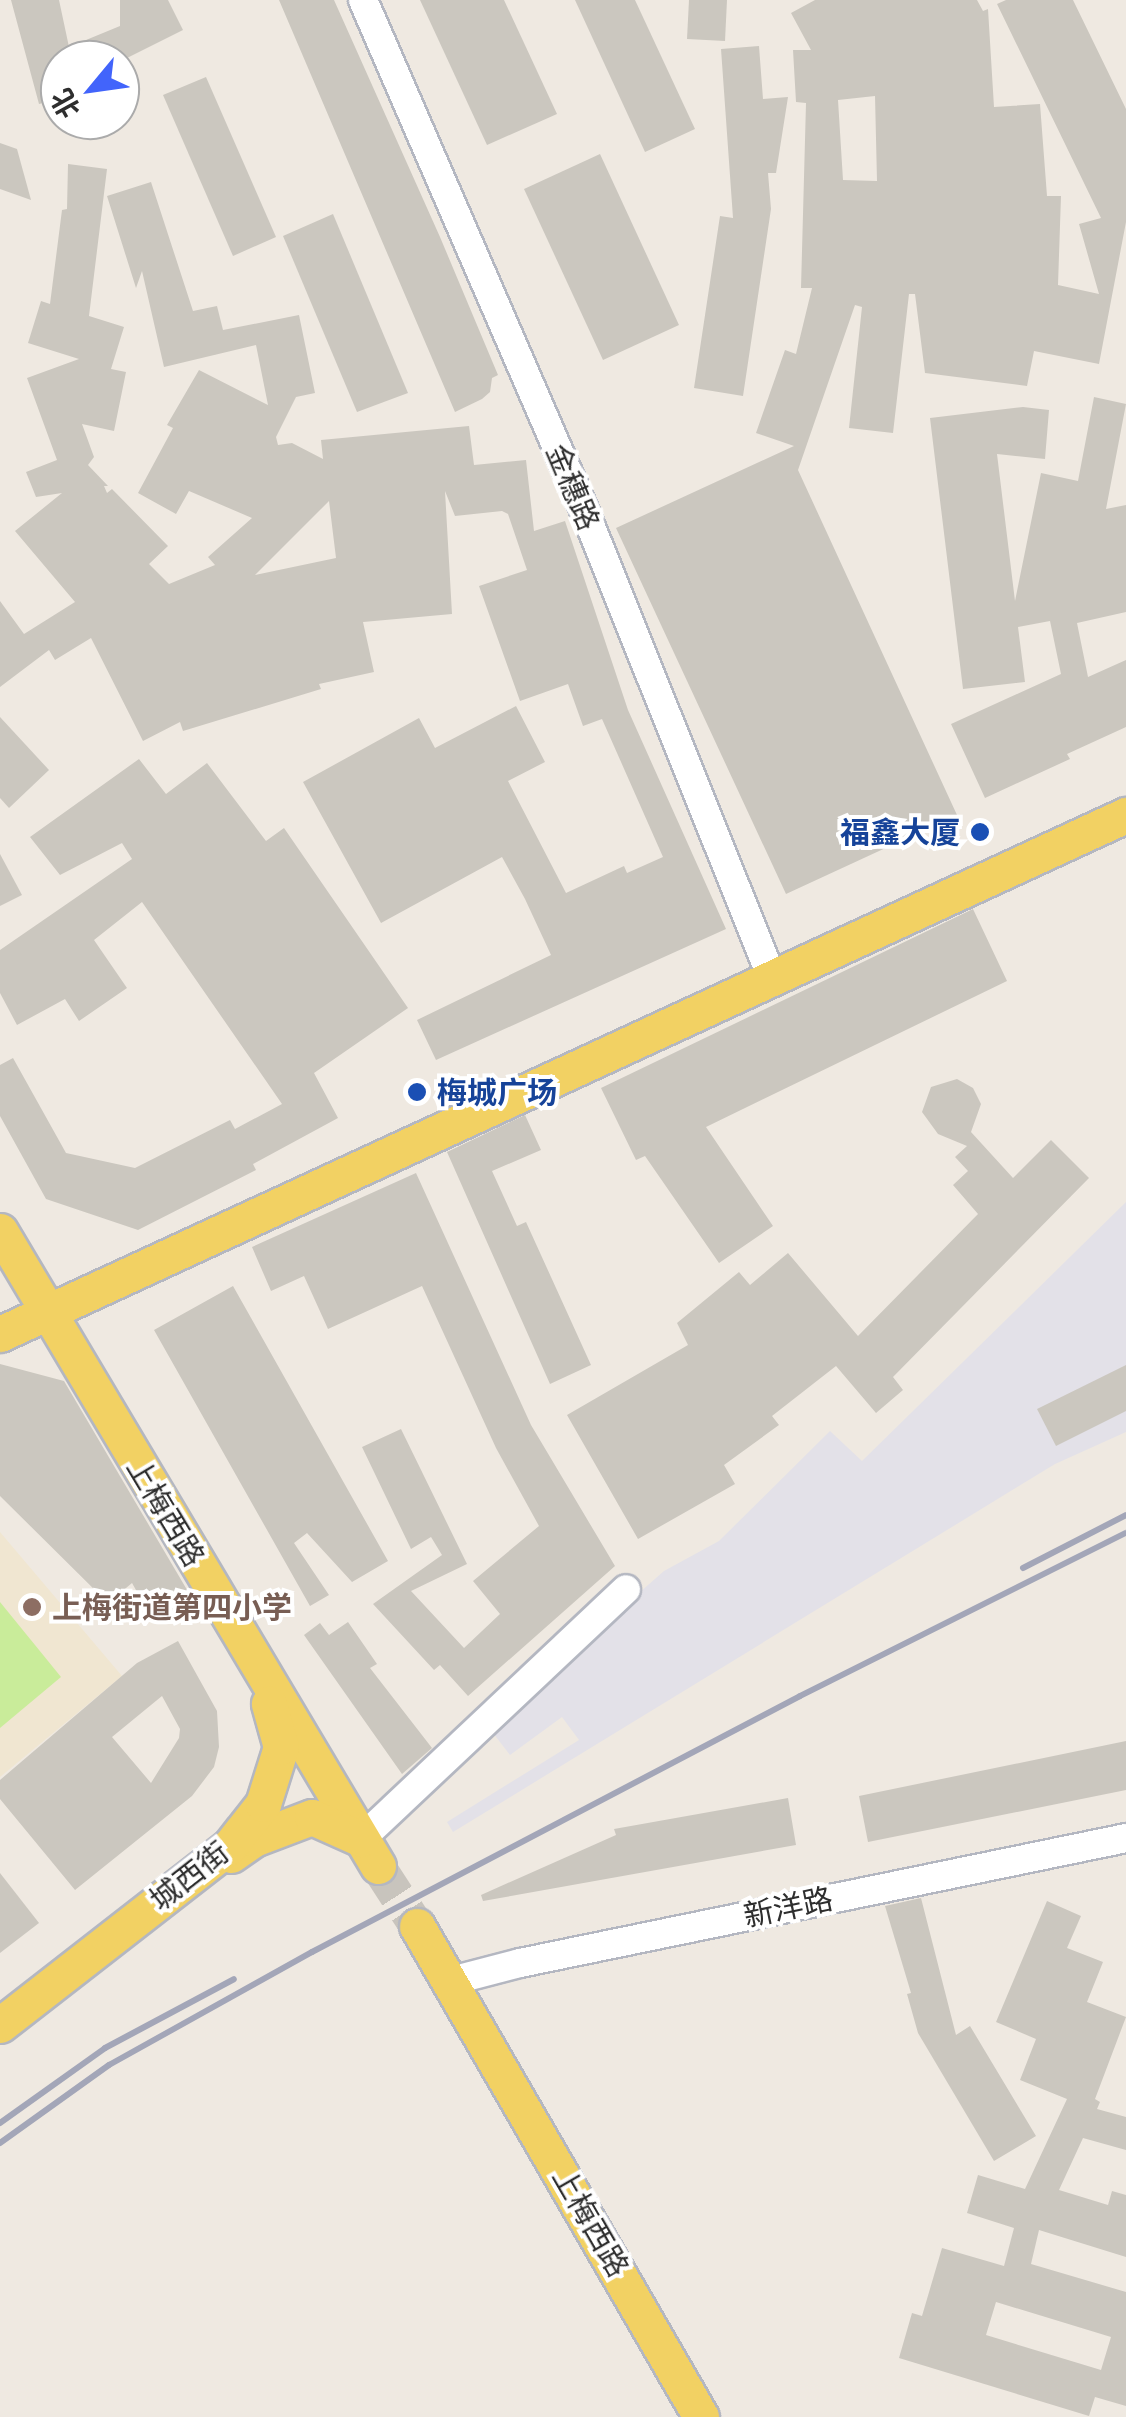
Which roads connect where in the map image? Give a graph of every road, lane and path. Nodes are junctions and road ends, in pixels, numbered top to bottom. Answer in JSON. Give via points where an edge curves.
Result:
{"nodes":[{"id":1,"x":363,"y":0,"type":"edge"},
{"id":2,"x":1126,"y":815,"type":"edge"},
{"id":3,"x":772,"y":978,"type":"junction"},
{"id":4,"x":0,"y":1231,"type":"edge"},
{"id":5,"x":0,"y":1266,"type":"edge"},
{"id":6,"x":26,"y":1322,"type":"edge"},
{"id":7,"x":626,"y":1589,"type":"dead end"},
{"id":8,"x":258,"y":1665,"type":"junction"},
{"id":9,"x":1126,"y":1838,"type":"edge"},
{"id":10,"x":370,"y":1852,"type":"junction"},
{"id":11,"x":417,"y":1926,"type":"tunnel mouth"},
{"id":12,"x":88,"y":1956,"type":"junction"},
{"id":13,"x":451,"y":1982,"type":"junction"},
{"id":14,"x":0,"y":2024,"type":"edge"},
{"id":15,"x":702,"y":2417,"type":"edge"}],
"edges":[{"from":1,"to":3,"type":"street","name":"金穗路","via":[[584,512]]},
{"from":2,"to":3,"type":"main road"},
{"from":3,"to":6,"type":"main road"},
{"from":4,"to":6,"type":"main road"},
{"from":5,"to":6,"type":"main road"},
{"from":6,"to":8,"type":"main road","name":"上梅西路"},
{"from":7,"to":10,"type":"street"},
{"from":8,"to":10,"type":"main road","name":"上梅西路"},
{"from":8,"to":12,"type":"main road","name":"城西街","via":[[281,1747],[263,1804],[229,1847]]},
{"from":9,"to":13,"type":"street","name":"新洋路"},
{"from":10,"to":12,"type":"main road","name":"城西街","via":[[312,1817],[254,1839]]},
{"from":11,"to":13,"type":"main road","name":"上梅西路"},
{"from":12,"to":14,"type":"main road","name":"城西街"},
{"from":13,"to":15,"type":"main road","name":"上梅西路"}]}
